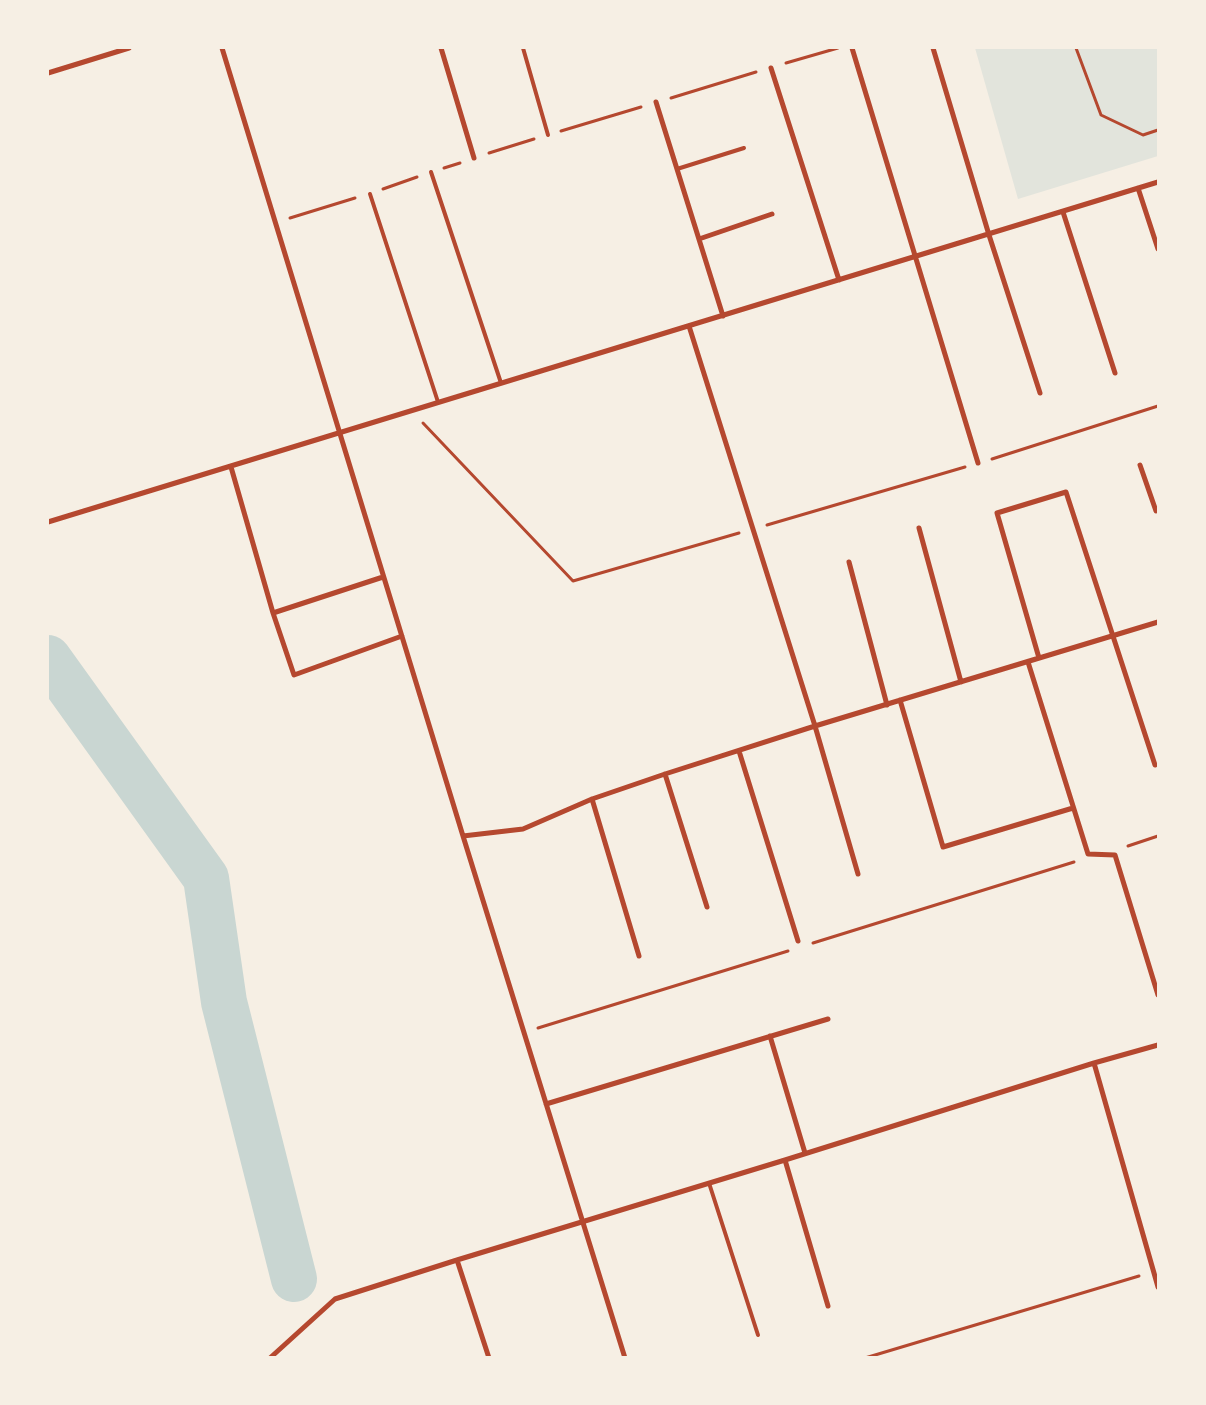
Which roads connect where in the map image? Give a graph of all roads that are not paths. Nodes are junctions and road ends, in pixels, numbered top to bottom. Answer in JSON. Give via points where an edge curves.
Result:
{"nodes":[{"id":1,"x":129,"y":48,"type":"edge"},
{"id":2,"x":222,"y":48,"type":"edge"},
{"id":3,"x":441,"y":48,"type":"edge"},
{"id":4,"x":523,"y":48,"type":"edge"},
{"id":5,"x":852,"y":48,"type":"edge"},
{"id":6,"x":933,"y":48,"type":"edge"},
{"id":7,"x":771,"y":68,"type":"dead end"},
{"id":8,"x":48,"y":73,"type":"edge"},
{"id":9,"x":656,"y":102,"type":"dead end"},
{"id":10,"x":548,"y":135,"type":"dead end"},
{"id":11,"x":744,"y":148,"type":"dead end"},
{"id":12,"x":474,"y":158,"type":"dead end"},
{"id":13,"x":677,"y":169,"type":"junction"},
{"id":14,"x":431,"y":172,"type":"dead end"},
{"id":15,"x":1158,"y":182,"type":"edge"},
{"id":16,"x":1138,"y":188,"type":"junction"},
{"id":17,"x":370,"y":194,"type":"dead end"},
{"id":18,"x":1063,"y":212,"type":"junction"},
{"id":19,"x":772,"y":214,"type":"dead end"},
{"id":20,"x":989,"y":235,"type":"junction"},
{"id":21,"x":699,"y":239,"type":"junction"},
{"id":22,"x":1158,"y":249,"type":"edge"},
{"id":23,"x":915,"y":258,"type":"junction"},
{"id":24,"x":840,"y":280,"type":"junction"},
{"id":25,"x":723,"y":316,"type":"junction"},
{"id":26,"x":689,"y":326,"type":"junction"},
{"id":27,"x":1115,"y":373,"type":"dead end"},
{"id":28,"x":501,"y":383,"type":"junction"},
{"id":29,"x":1040,"y":393,"type":"dead end"},
{"id":30,"x":438,"y":402,"type":"junction"},
{"id":31,"x":339,"y":433,"type":"junction"},
{"id":32,"x":978,"y":463,"type":"road end"},
{"id":33,"x":1140,"y":465,"type":"dead end"},
{"id":34,"x":230,"y":467,"type":"junction"},
{"id":35,"x":1158,"y":510,"type":"edge"},
{"id":36,"x":48,"y":522,"type":"edge"},
{"id":37,"x":919,"y":528,"type":"dead end"},
{"id":38,"x":849,"y":562,"type":"dead end"},
{"id":39,"x":383,"y":577,"type":"junction"},
{"id":40,"x":273,"y":613,"type":"junction"},
{"id":41,"x":1158,"y":622,"type":"edge"},
{"id":42,"x":402,"y":636,"type":"junction"},
{"id":43,"x":1114,"y":636,"type":"junction"},
{"id":44,"x":1039,"y":658,"type":"junction"},
{"id":45,"x":1028,"y":662,"type":"junction"},
{"id":46,"x":961,"y":682,"type":"junction"},
{"id":47,"x":900,"y":700,"type":"junction"},
{"id":48,"x":887,"y":705,"type":"junction"},
{"id":49,"x":815,"y":726,"type":"junction"},
{"id":50,"x":739,"y":751,"type":"junction"},
{"id":51,"x":1154,"y":765,"type":"dead end"},
{"id":52,"x":665,"y":774,"type":"junction"},
{"id":53,"x":592,"y":799,"type":"junction"},
{"id":54,"x":1072,"y":808,"type":"junction"},
{"id":55,"x":462,"y":836,"type":"junction"},
{"id":56,"x":858,"y":874,"type":"dead end"},
{"id":57,"x":707,"y":907,"type":"dead end"},
{"id":58,"x":798,"y":941,"type":"dead end"},
{"id":59,"x":639,"y":956,"type":"dead end"},
{"id":60,"x":1158,"y":995,"type":"edge"},
{"id":61,"x":828,"y":1019,"type":"dead end"},
{"id":62,"x":770,"y":1036,"type":"junction"},
{"id":63,"x":1158,"y":1045,"type":"edge"},
{"id":64,"x":1094,"y":1063,"type":"junction"},
{"id":65,"x":546,"y":1104,"type":"junction"},
{"id":66,"x":805,"y":1153,"type":"junction"},
{"id":67,"x":785,"y":1160,"type":"junction"},
{"id":68,"x":709,"y":1183,"type":"junction"},
{"id":69,"x":582,"y":1222,"type":"junction"},
{"id":70,"x":457,"y":1260,"type":"junction"},
{"id":71,"x":1158,"y":1287,"type":"edge"},
{"id":72,"x":828,"y":1306,"type":"dead end"},
{"id":73,"x":758,"y":1335,"type":"dead end"},
{"id":74,"x":270,"y":1358,"type":"edge"},
{"id":75,"x":489,"y":1358,"type":"edge"},
{"id":76,"x":625,"y":1358,"type":"edge"}],
"edges":[{"from":1,"to":8,"type":"street"},
{"from":2,"to":31,"type":"street"},
{"from":3,"to":12,"type":"street"},
{"from":4,"to":10,"type":"lane"},
{"from":5,"to":23,"type":"street"},
{"from":6,"to":20,"type":"street"},
{"from":7,"to":24,"type":"street"},
{"from":9,"to":13,"type":"street"},
{"from":11,"to":13,"type":"lane"},
{"from":13,"to":21,"type":"street"},
{"from":14,"to":28,"type":"lane"},
{"from":15,"to":16,"type":"street"},
{"from":16,"to":18,"type":"street"},
{"from":16,"to":22,"type":"street"},
{"from":17,"to":30,"type":"lane"},
{"from":18,"to":20,"type":"street"},
{"from":18,"to":27,"type":"street"},
{"from":19,"to":21,"type":"street"},
{"from":20,"to":23,"type":"street"},
{"from":20,"to":29,"type":"street"},
{"from":21,"to":25,"type":"street"},
{"from":23,"to":24,"type":"street"},
{"from":23,"to":32,"type":"street"},
{"from":24,"to":25,"type":"street"},
{"from":25,"to":26,"type":"street"},
{"from":26,"to":28,"type":"street"},
{"from":26,"to":49,"type":"street"},
{"from":28,"to":30,"type":"street"},
{"from":30,"to":31,"type":"street"},
{"from":31,"to":34,"type":"street"},
{"from":31,"to":39,"type":"street"},
{"from":33,"to":35,"type":"street"},
{"from":34,"to":36,"type":"street"},
{"from":34,"to":40,"type":"street"},
{"from":37,"to":46,"type":"street"},
{"from":38,"to":48,"type":"street"},
{"from":39,"to":40,"type":"street"},
{"from":39,"to":42,"type":"street"},
{"from":40,"to":42,"type":"street","via":[[294,675]]},
{"from":41,"to":43,"type":"street"},
{"from":42,"to":55,"type":"street"},
{"from":43,"to":44,"type":"street"},
{"from":43,"to":44,"type":"street","via":[[1066,492],[996,513]]},
{"from":43,"to":51,"type":"street"},
{"from":44,"to":45,"type":"street"},
{"from":45,"to":46,"type":"street"},
{"from":45,"to":54,"type":"street"},
{"from":46,"to":47,"type":"street"},
{"from":47,"to":48,"type":"street"},
{"from":47,"to":54,"type":"street","via":[[943,846]]},
{"from":48,"to":49,"type":"street"},
{"from":49,"to":50,"type":"street"},
{"from":49,"to":56,"type":"street"},
{"from":50,"to":52,"type":"street"},
{"from":50,"to":58,"type":"street"},
{"from":52,"to":53,"type":"street"},
{"from":52,"to":57,"type":"street"},
{"from":53,"to":55,"type":"street","via":[[523,829]]},
{"from":53,"to":59,"type":"street"},
{"from":54,"to":60,"type":"street","via":[[1088,854],[1115,855]]},
{"from":55,"to":65,"type":"street"},
{"from":61,"to":62,"type":"street"},
{"from":62,"to":65,"type":"street"},
{"from":62,"to":66,"type":"street"},
{"from":63,"to":64,"type":"street"},
{"from":64,"to":66,"type":"street"},
{"from":64,"to":71,"type":"street"},
{"from":65,"to":69,"type":"street"},
{"from":66,"to":67,"type":"street"},
{"from":67,"to":68,"type":"street"},
{"from":67,"to":72,"type":"street"},
{"from":68,"to":69,"type":"street"},
{"from":68,"to":73,"type":"lane"},
{"from":69,"to":70,"type":"street"},
{"from":69,"to":76,"type":"street"},
{"from":70,"to":74,"type":"street","via":[[335,1299]]},
{"from":70,"to":75,"type":"street"}]}
